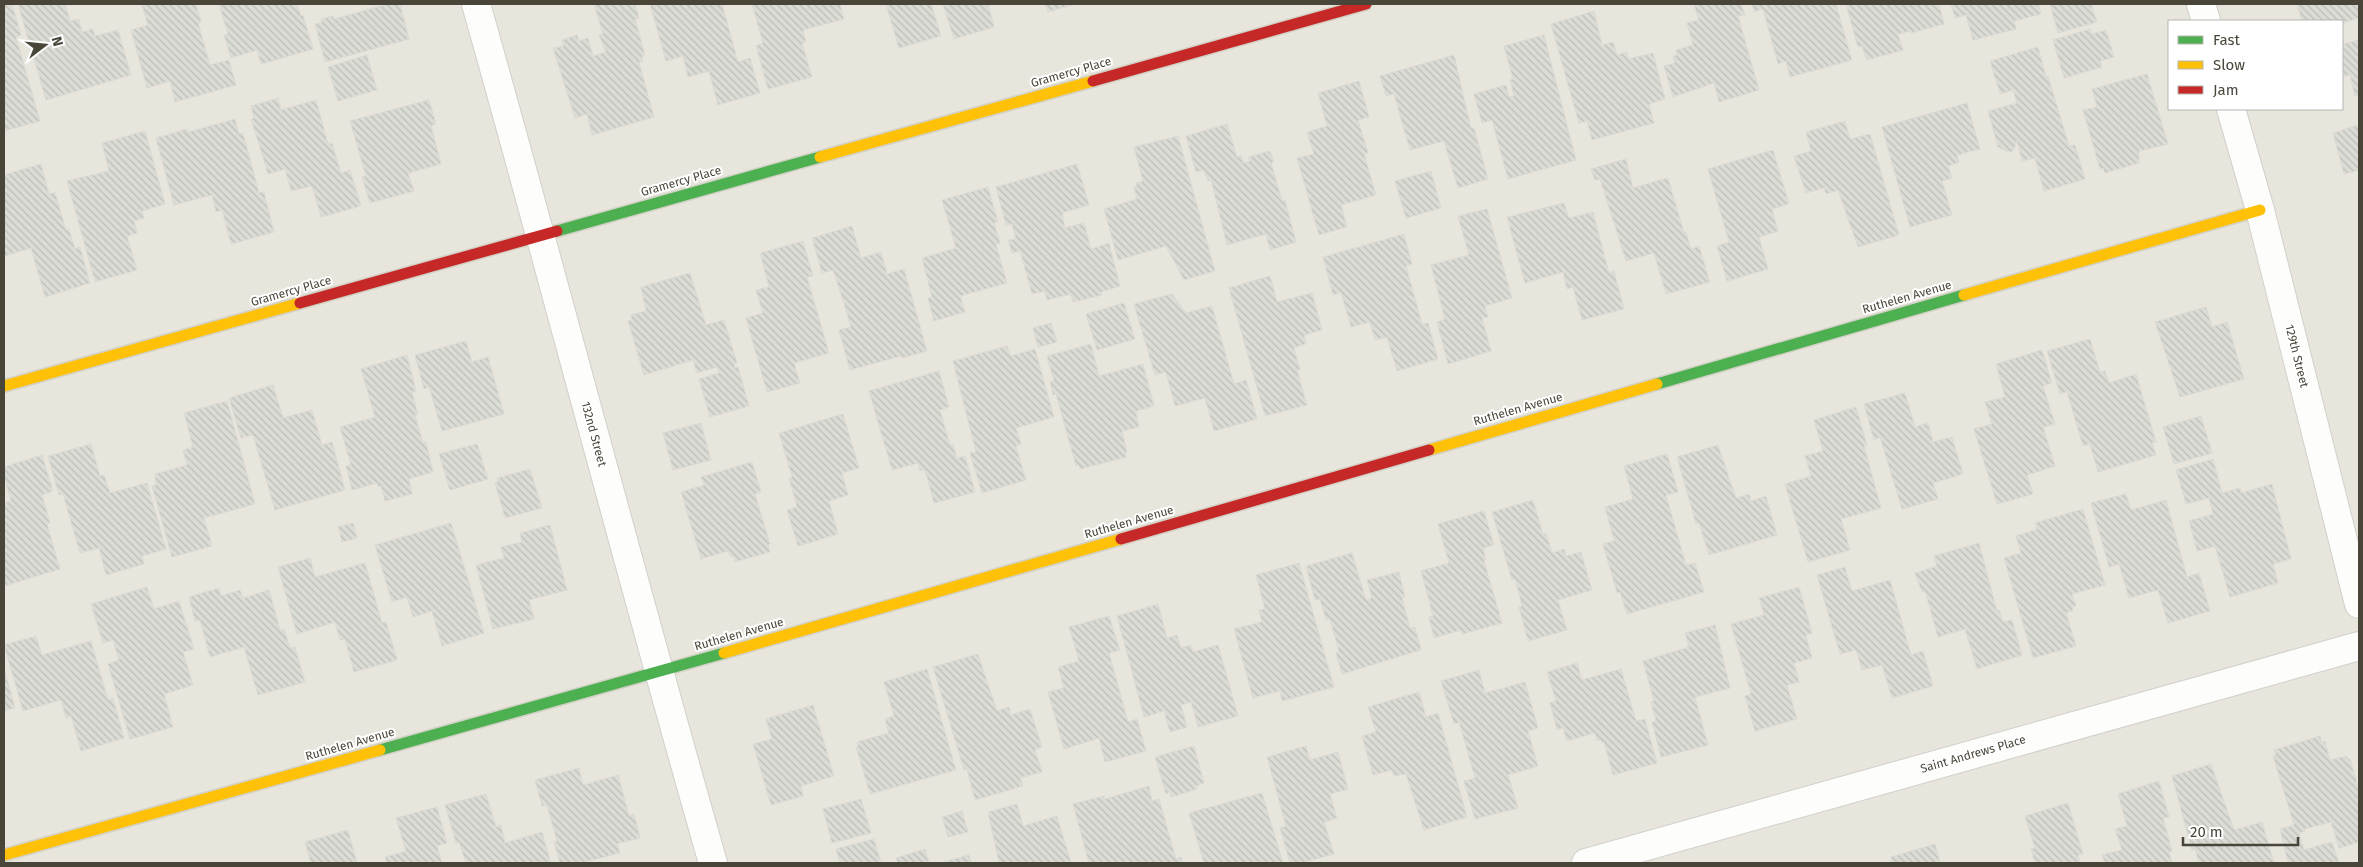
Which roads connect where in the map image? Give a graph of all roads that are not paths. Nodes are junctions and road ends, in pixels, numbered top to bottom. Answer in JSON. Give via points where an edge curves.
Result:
{"nodes":[{"id":1,"x":476,"y":4,"type":"edge"},
{"id":2,"x":1366,"y":4,"type":"edge"},
{"id":3,"x":2201,"y":4,"type":"edge"},
{"id":4,"x":2206,"y":20,"type":"edge"},
{"id":5,"x":2231,"y":110,"type":"edge"},
{"id":6,"x":2260,"y":210,"type":"junction"},
{"id":7,"x":542,"y":234,"type":"junction"},
{"id":8,"x":4,"y":386,"type":"edge"},
{"id":9,"x":2359,"y":604,"type":"edge"},
{"id":10,"x":2359,"y":646,"type":"edge"},
{"id":11,"x":658,"y":672,"type":"junction"},
{"id":12,"x":4,"y":855,"type":"edge"},
{"id":13,"x":713,"y":863,"type":"edge"},
{"id":14,"x":1586,"y":863,"type":"edge"}],
"edges":[{"from":1,"to":7,"type":"street","name":"132nd Street"},
{"from":2,"to":7,"type":"street","name":"Gramercy Place"},
{"from":3,"to":4,"type":"street"},
{"from":5,"to":6,"type":"street","name":"129th Street"},
{"from":6,"to":9,"type":"street","name":"129th Street"},
{"from":6,"to":11,"type":"street","name":"Ruthelen Avenue"},
{"from":7,"to":8,"type":"street","name":"Gramercy Place"},
{"from":7,"to":11,"type":"street","name":"132nd Street"},
{"from":10,"to":14,"type":"street","name":"Saint Andrews Place"},
{"from":11,"to":12,"type":"street","name":"Ruthelen Avenue"},
{"from":11,"to":13,"type":"street","name":"132nd Street"}]}
